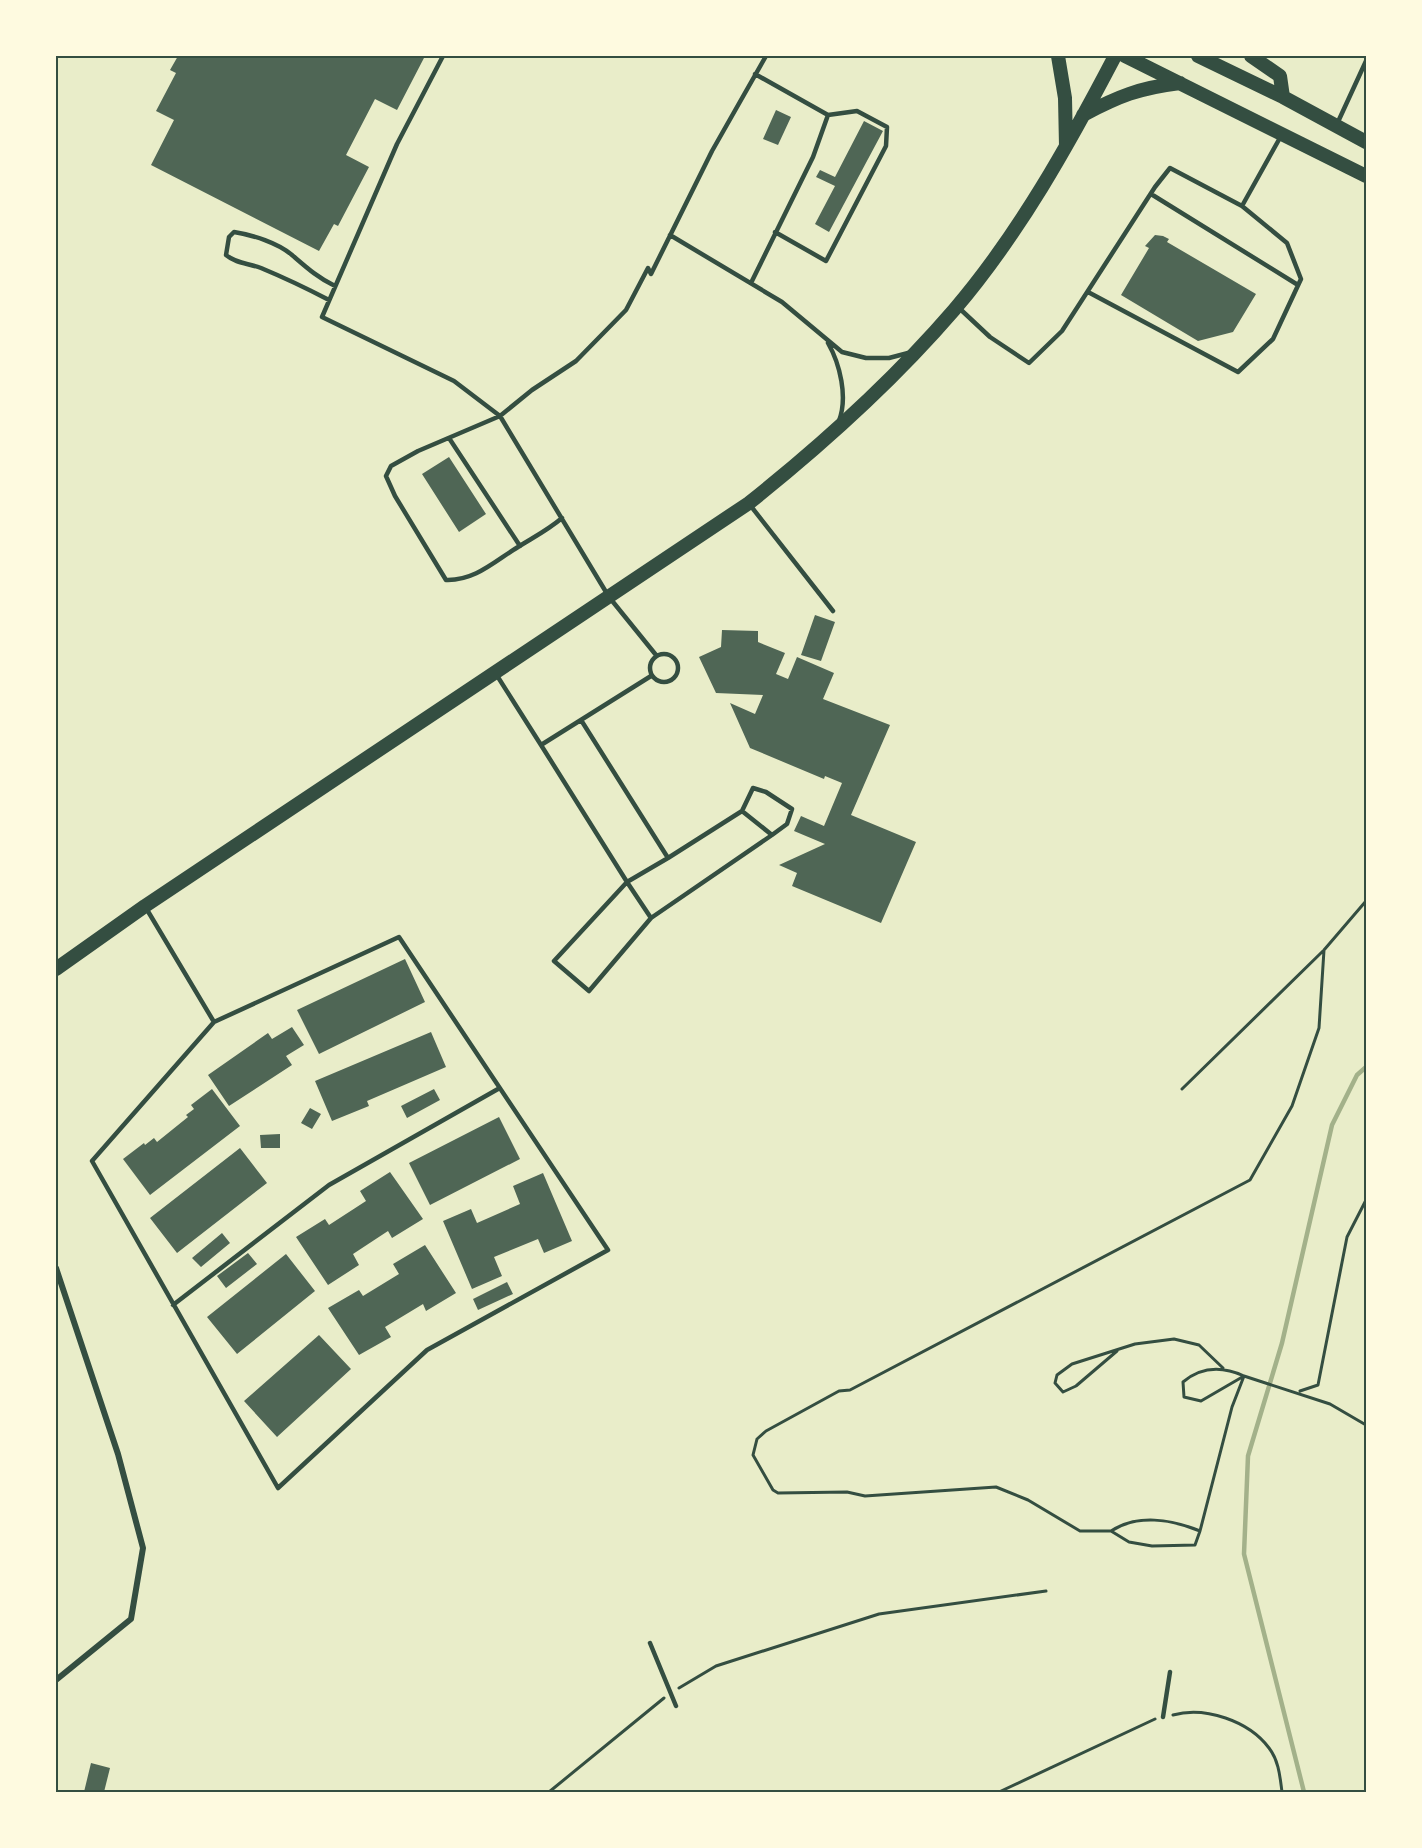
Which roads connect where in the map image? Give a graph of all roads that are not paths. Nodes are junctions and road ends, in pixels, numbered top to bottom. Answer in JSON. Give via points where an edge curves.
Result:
{"nodes":[{"id":1,"x":443,"y":56,"type":"edge"},
{"id":2,"x":766,"y":56,"type":"edge"},
{"id":3,"x":1058,"y":56,"type":"edge"},
{"id":4,"x":1115,"y":56,"type":"edge"},
{"id":5,"x":1125,"y":56,"type":"edge"},
{"id":6,"x":1198,"y":56,"type":"edge"},
{"id":7,"x":1251,"y":56,"type":"edge"},
{"id":8,"x":1366,"y":61,"type":"edge"},
{"id":9,"x":755,"y":74,"type":"junction"},
{"id":10,"x":1180,"y":83,"type":"junction"},
{"id":11,"x":1283,"y":97,"type":"junction"},
{"id":12,"x":828,"y":115,"type":"junction"},
{"id":13,"x":1083,"y":115,"type":"junction"},
{"id":14,"x":1335,"y":126,"type":"junction"},
{"id":15,"x":1283,"y":134,"type":"junction"},
{"id":16,"x":1366,"y":141,"type":"edge"},
{"id":17,"x":1066,"y":147,"type":"junction"},
{"id":18,"x":1366,"y":176,"type":"edge"},
{"id":19,"x":1151,"y":194,"type":"junction"},
{"id":20,"x":1242,"y":206,"type":"junction"},
{"id":21,"x":775,"y":232,"type":"junction"},
{"id":22,"x":670,"y":235,"type":"junction"},
{"id":23,"x":751,"y":283,"type":"junction"},
{"id":24,"x":1298,"y":285,"type":"junction"},
{"id":25,"x":335,"y":286,"type":"junction"},
{"id":26,"x":1088,"y":292,"type":"junction"},
{"id":27,"x":329,"y":300,"type":"junction"},
{"id":28,"x":957,"y":306,"type":"junction"},
{"id":29,"x":827,"y":340,"type":"junction"},
{"id":30,"x":917,"y":351,"type":"junction"},
{"id":31,"x":500,"y":416,"type":"junction"},
{"id":32,"x":835,"y":432,"type":"junction"},
{"id":33,"x":448,"y":438,"type":"junction"},
{"id":34,"x":749,"y":503,"type":"junction"},
{"id":35,"x":562,"y":518,"type":"junction"},
{"id":36,"x":520,"y":546,"type":"junction"},
{"id":37,"x":609,"y":597,"type":"junction"},
{"id":38,"x":833,"y":611,"type":"dead end"},
{"id":39,"x":656,"y":655,"type":"junction"},
{"id":40,"x":495,"y":673,"type":"junction"},
{"id":41,"x":651,"y":676,"type":"junction"},
{"id":42,"x":580,"y":720,"type":"junction"},
{"id":43,"x":541,"y":745,"type":"junction"},
{"id":44,"x":742,"y":811,"type":"junction"},
{"id":45,"x":772,"y":835,"type":"junction"},
{"id":46,"x":668,"y":858,"type":"junction"},
{"id":47,"x":627,"y":882,"type":"junction"},
{"id":48,"x":145,"y":906,"type":"junction"},
{"id":49,"x":651,"y":918,"type":"junction"},
{"id":50,"x":56,"y":969,"type":"edge"},
{"id":51,"x":214,"y":1022,"type":"junction"},
{"id":52,"x":498,"y":1089,"type":"junction"},
{"id":53,"x":56,"y":1268,"type":"edge"},
{"id":54,"x":173,"y":1305,"type":"junction"},
{"id":55,"x":650,"y":1643,"type":"dead end"},
{"id":56,"x":1170,"y":1672,"type":"dead end"},
{"id":57,"x":56,"y":1680,"type":"edge"},
{"id":58,"x":676,"y":1706,"type":"dead end"},
{"id":59,"x":1163,"y":1717,"type":"road end"}],
"edges":[{"from":1,"to":25,"type":"lane","via":[[397,144]]},
{"from":2,"to":9,"type":"lane"},
{"from":3,"to":17,"type":"main road","via":[[1065,98]]},
{"from":4,"to":13,"type":"main road"},
{"from":5,"to":10,"type":"main road"},
{"from":6,"to":11,"type":"main road"},
{"from":7,"to":11,"type":"main road","via":[[1280,76]]},
{"from":8,"to":14,"type":"lane"},
{"from":9,"to":12,"type":"lane"},
{"from":9,"to":22,"type":"lane"},
{"from":10,"to":13,"type":"main road","via":[[1129,92]]},
{"from":10,"to":15,"type":"main road"},
{"from":11,"to":14,"type":"main road"},
{"from":12,"to":21,"type":"lane","via":[[813,157]]},
{"from":12,"to":21,"type":"lane","via":[[857,111],[887,127],[886,146],[826,261]]},
{"from":13,"to":17,"type":"main road"},
{"from":14,"to":16,"type":"main road"},
{"from":15,"to":18,"type":"main road"},
{"from":15,"to":20,"type":"lane"},
{"from":17,"to":28,"type":"main road","via":[[993,259]]},
{"from":19,"to":20,"type":"lane","via":[[1170,168]]},
{"from":19,"to":24,"type":"lane"},
{"from":19,"to":26,"type":"lane"},
{"from":20,"to":24,"type":"lane","via":[[1287,243],[1301,279]]},
{"from":21,"to":23,"type":"lane"},
{"from":22,"to":23,"type":"lane"},
{"from":22,"to":31,"type":"lane","via":[[651,274],[648,268],[626,310],[576,361]]},
{"from":23,"to":29,"type":"lane","via":[[782,302]]},
{"from":24,"to":26,"type":"lane","via":[[1273,339],[1238,372]]},
{"from":25,"to":27,"type":"lane"},
{"from":25,"to":27,"type":"lane","via":[[291,254],[250,235],[234,232],[229,237],[226,255],[235,262],[297,282]]},
{"from":26,"to":28,"type":"lane","via":[[1062,331],[1029,363],[990,336]]},
{"from":27,"to":31,"type":"lane","via":[[322,317],[454,381]]},
{"from":28,"to":30,"type":"main road"},
{"from":29,"to":30,"type":"lane","via":[[842,352],[866,358],[889,358]]},
{"from":29,"to":32,"type":"lane","via":[[842,383],[841,416]]},
{"from":30,"to":32,"type":"main road"},
{"from":31,"to":33,"type":"lane"},
{"from":31,"to":35,"type":"lane"},
{"from":32,"to":34,"type":"main road"},
{"from":33,"to":36,"type":"lane"},
{"from":33,"to":36,"type":"lane","via":[[391,466],[387,476],[446,580],[460,580],[488,568]]},
{"from":34,"to":37,"type":"main road"},
{"from":34,"to":38,"type":"lane"},
{"from":35,"to":36,"type":"lane"},
{"from":35,"to":37,"type":"lane"},
{"from":37,"to":39,"type":"lane"},
{"from":37,"to":40,"type":"main road"},
{"from":39,"to":41,"type":"lane","via":[[649,665]]},
{"from":39,"to":41,"type":"lane","via":[[667,653],[677,660],[678,672],[672,681],[660,683]]},
{"from":40,"to":43,"type":"lane"},
{"from":40,"to":48,"type":"main road"},
{"from":41,"to":42,"type":"lane"},
{"from":42,"to":43,"type":"lane"},
{"from":42,"to":46,"type":"lane"},
{"from":43,"to":47,"type":"lane"},
{"from":44,"to":45,"type":"lane"},
{"from":44,"to":45,"type":"lane","via":[[753,788],[792,809],[787,824]]},
{"from":44,"to":46,"type":"lane"},
{"from":45,"to":49,"type":"lane"},
{"from":46,"to":47,"type":"lane"},
{"from":47,"to":49,"type":"lane"},
{"from":47,"to":49,"type":"lane","via":[[554,961],[589,991]]},
{"from":48,"to":50,"type":"main road"},
{"from":48,"to":51,"type":"lane"},
{"from":51,"to":52,"type":"lane","via":[[399,937]]},
{"from":51,"to":54,"type":"lane","via":[[92,1161]]},
{"from":52,"to":54,"type":"lane","via":[[329,1185]]},
{"from":52,"to":54,"type":"lane","via":[[608,1250],[427,1350],[278,1488]]},
{"from":53,"to":57,"type":"street","via":[[118,1454],[143,1548],[131,1620]]},
{"from":55,"to":58,"type":"lane"},
{"from":56,"to":59,"type":"lane"}]}
